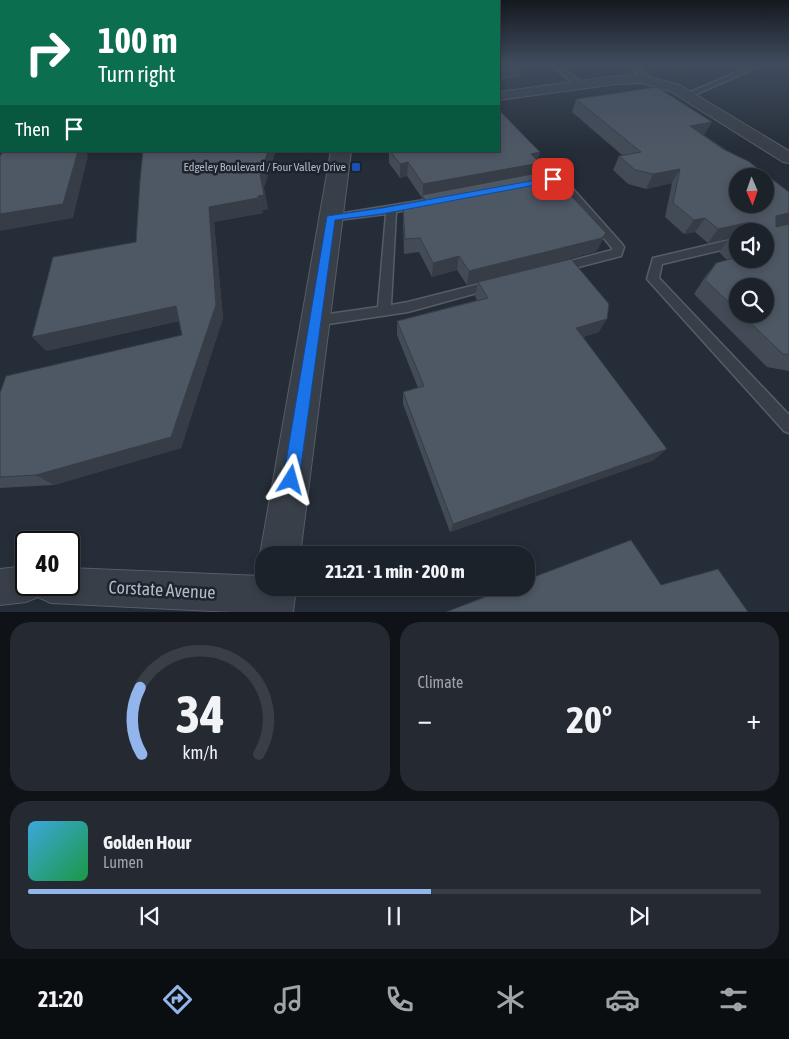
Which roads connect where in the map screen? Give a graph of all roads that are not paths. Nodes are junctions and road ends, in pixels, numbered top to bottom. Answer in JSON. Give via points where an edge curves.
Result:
{"nodes":[{"id":1,"x":525,"y":93,"type":"edge"},
{"id":2,"x":683,"y":93,"type":"edge"},
{"id":3,"x":693,"y":93,"type":"edge"},
{"id":4,"x":687,"y":95,"type":"junction"},
{"id":5,"x":500,"y":96,"type":"edge"},
{"id":6,"x":341,"y":152,"type":"edge"},
{"id":7,"x":789,"y":158,"type":"edge"},
{"id":8,"x":534,"y":183,"type":"edge"},
{"id":9,"x":448,"y":199,"type":"edge"},
{"id":10,"x":391,"y":210,"type":"junction"},
{"id":11,"x":330,"y":218,"type":"junction"},
{"id":12,"x":729,"y":244,"type":"edge"},
{"id":13,"x":551,"y":270,"type":"edge"},
{"id":14,"x":503,"y":282,"type":"edge"},
{"id":15,"x":384,"y":310,"type":"junction"},
{"id":16,"x":315,"y":321,"type":"junction"},
{"id":17,"x":789,"y":426,"type":"edge"},
{"id":18,"x":281,"y":546,"type":"edge"},
{"id":19,"x":15,"y":585,"type":"edge"},
{"id":20,"x":80,"y":585,"type":"edge"},
{"id":21,"x":0,"y":586,"type":"edge"},
{"id":22,"x":255,"y":587,"type":"edge"}],
"edges":[{"from":1,"to":5,"type":"street"},
{"from":2,"to":4,"type":"street"},
{"from":3,"to":4,"type":"lane"},
{"from":4,"to":7,"type":"street"},
{"from":6,"to":11,"type":"street"},
{"from":8,"to":13,"type":"lane","via":[[553,179],[562,182],[618,247],[617,253]]},
{"from":9,"to":10,"type":"lane"},
{"from":10,"to":11,"type":"lane"},
{"from":10,"to":15,"type":"lane"},
{"from":11,"to":16,"type":"street"},
{"from":12,"to":17,"type":"lane","via":[[657,261],[653,278]]},
{"from":14,"to":15,"type":"lane"},
{"from":15,"to":16,"type":"lane"},
{"from":16,"to":18,"type":"street"},
{"from":19,"to":21,"type":"street"},
{"from":20,"to":22,"type":"street","name":"Corstate Avenue"}]}
